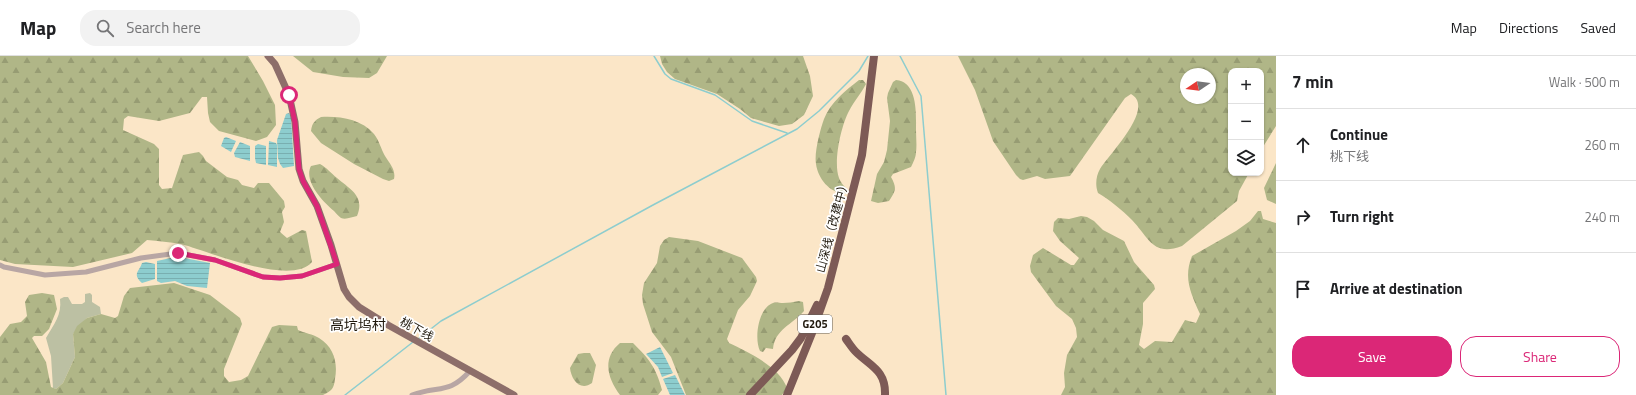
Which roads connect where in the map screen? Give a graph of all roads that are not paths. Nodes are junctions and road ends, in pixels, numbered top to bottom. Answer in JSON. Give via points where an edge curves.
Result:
{"nodes":[{"id":1,"x":268,"y":56,"type":"edge"},
{"id":2,"x":874,"y":56,"type":"edge"},
{"id":3,"x":837,"y":252,"type":"junction"},
{"id":4,"x":337,"y":264,"type":"junction"},
{"id":5,"x":0,"y":265,"type":"edge"},
{"id":6,"x":846,"y":339,"type":"dead end"},
{"id":7,"x":470,"y":371,"type":"junction"},
{"id":8,"x":412,"y":395,"type":"edge"},
{"id":9,"x":514,"y":395,"type":"edge"},
{"id":10,"x":750,"y":395,"type":"edge"},
{"id":11,"x":787,"y":395,"type":"edge"},
{"id":12,"x":885,"y":395,"type":"edge"}],
"edges":[{"from":1,"to":4,"type":"main road","name":"桃下线","via":[[275,64],[289,95],[295,122],[299,169],[317,206]]},
{"from":2,"to":3,"type":"highway","name":"山深线（改建中）","number":"G205","via":[[862,155]]},
{"from":3,"to":10,"type":"highway","via":[[817,306],[801,338]]},
{"from":3,"to":11,"type":"highway","name":"山深线（改建中）","number":"G205","via":[[828,288]]},
{"from":4,"to":5,"type":"street","via":[[302,276],[280,278],[263,277],[215,260],[178,253],[141,258],[86,272],[45,275]]},
{"from":4,"to":7,"type":"main road","name":"桃下线","via":[[344,289],[353,303]]},
{"from":6,"to":12,"type":"highway","via":[[855,352],[876,368],[882,378]]},
{"from":7,"to":8,"type":"street","via":[[456,387]]},
{"from":7,"to":9,"type":"main road","name":"桃下线"}]}
